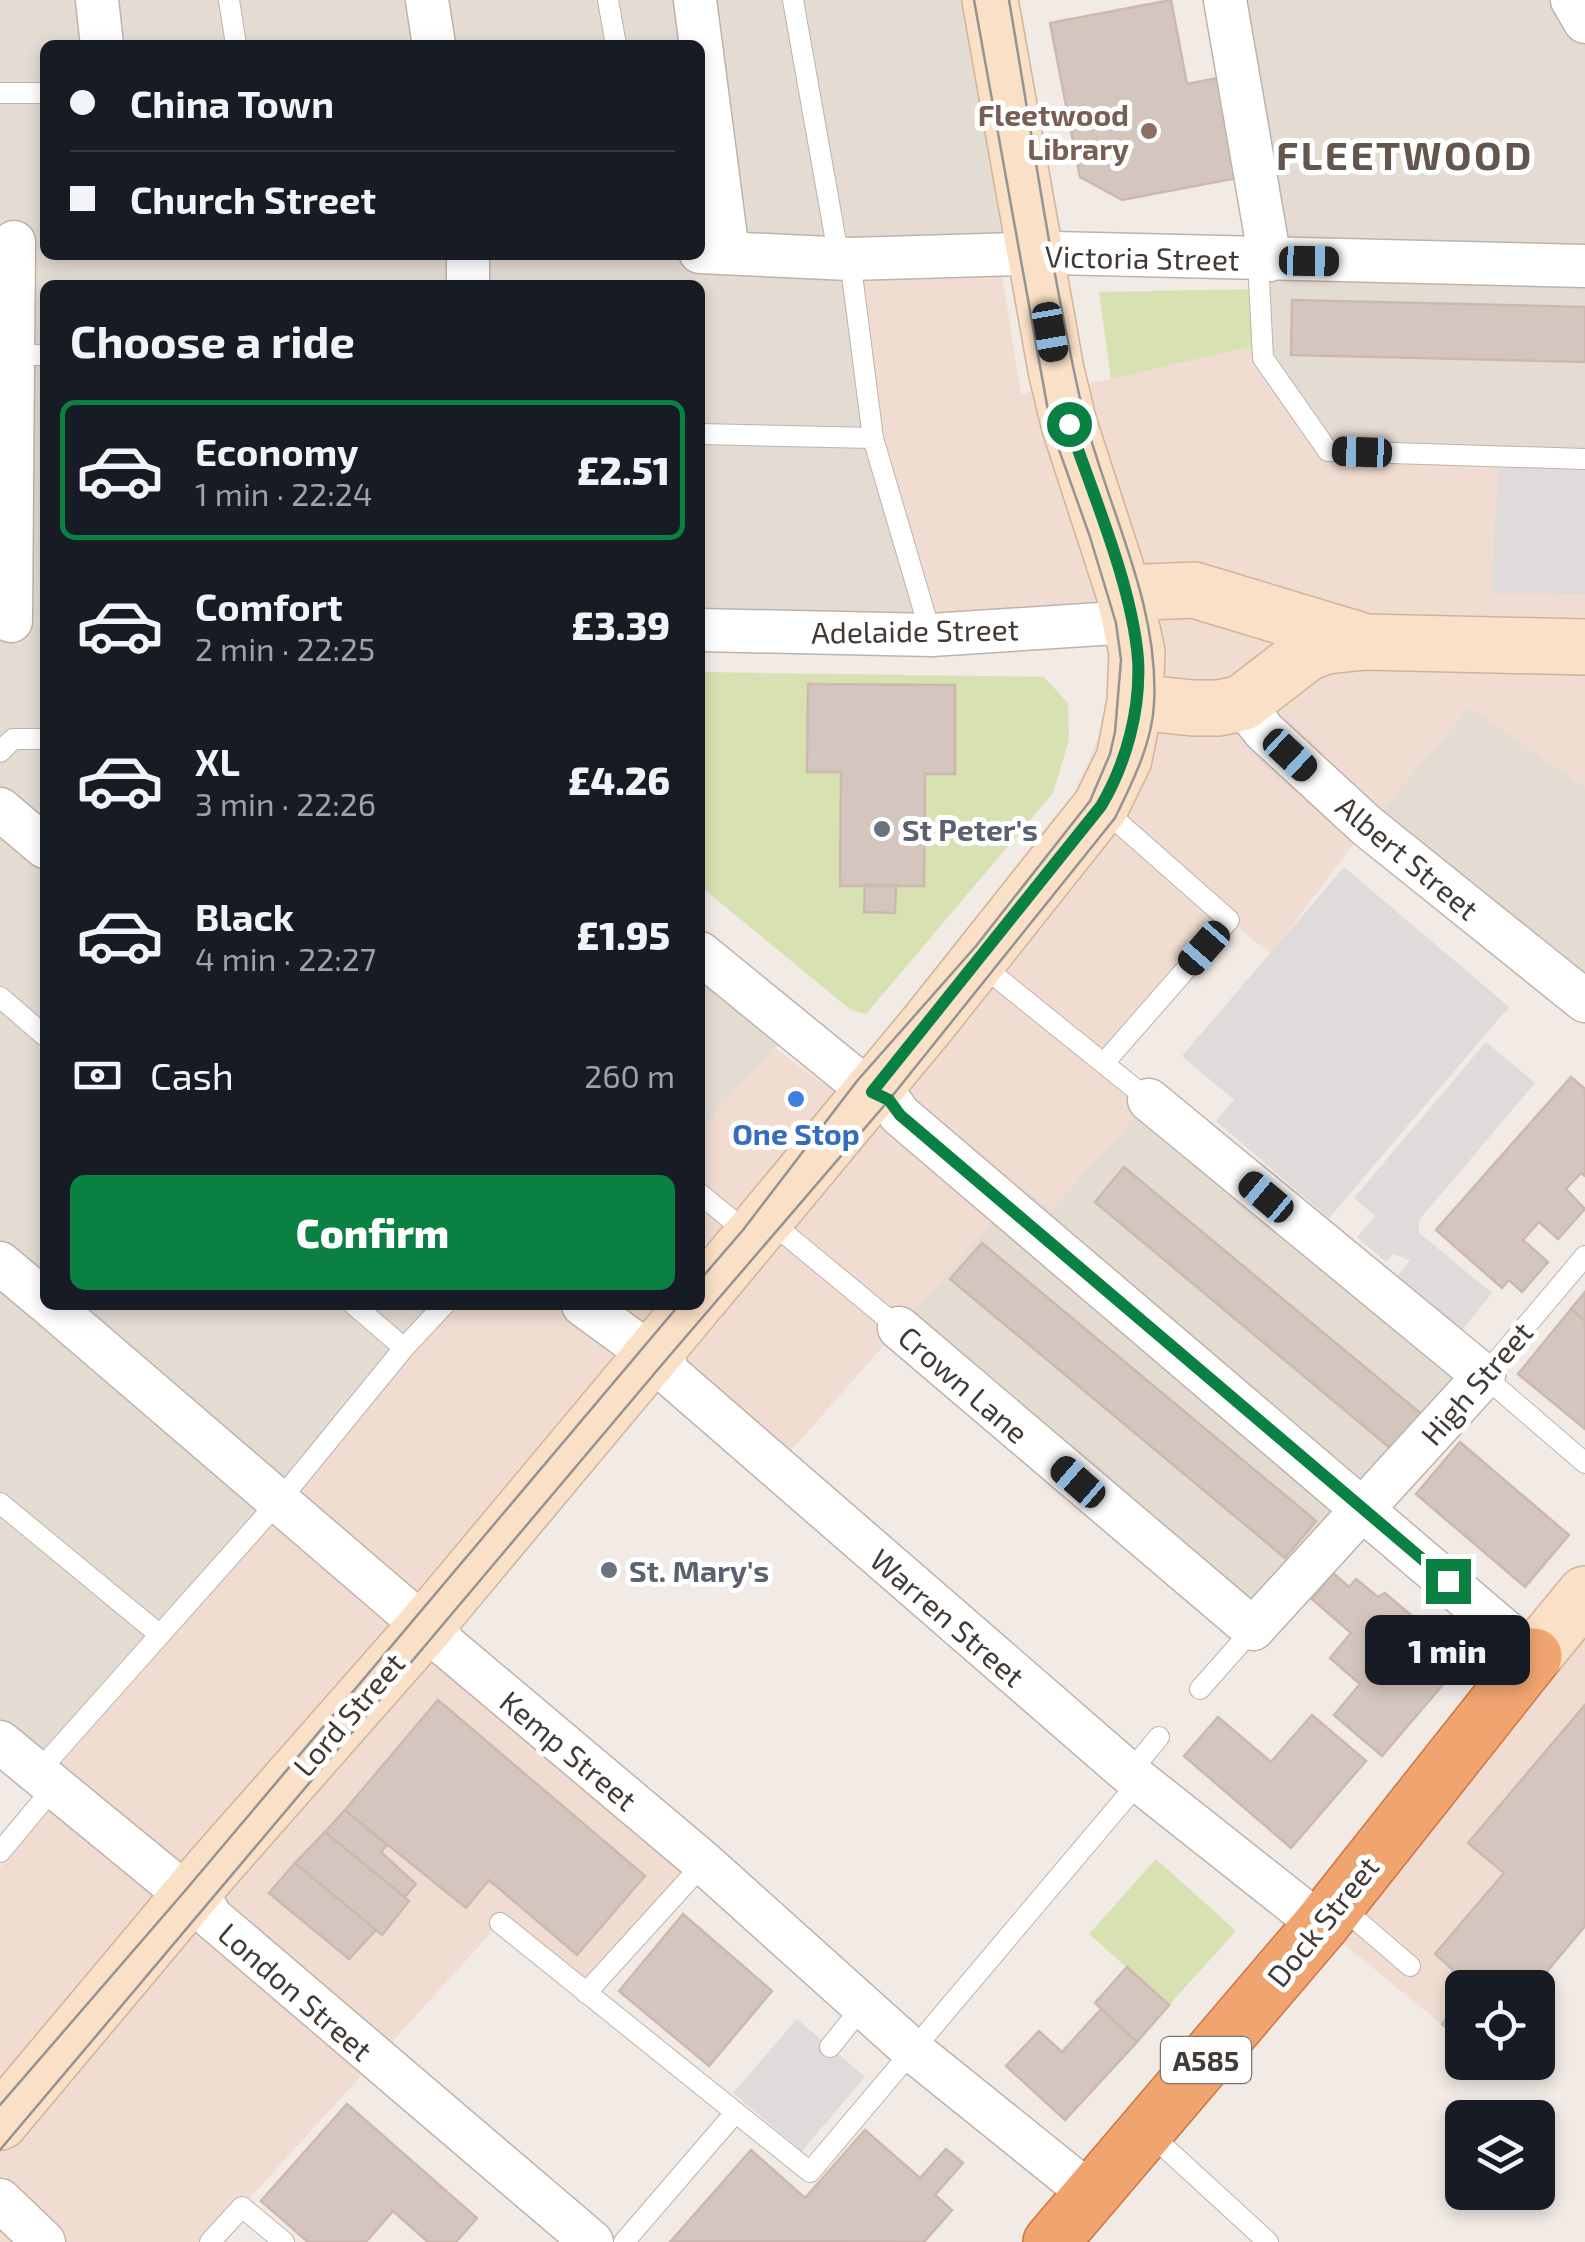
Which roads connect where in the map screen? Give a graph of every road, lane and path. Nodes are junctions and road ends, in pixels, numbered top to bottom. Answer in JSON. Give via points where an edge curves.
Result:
{"nodes":[{"id":1,"x":97,"y":0,"type":"edge"},
{"id":2,"x":229,"y":0,"type":"edge"},
{"id":3,"x":427,"y":0,"type":"edge"},
{"id":4,"x":608,"y":0,"type":"edge"},
{"id":5,"x":695,"y":0,"type":"edge"},
{"id":6,"x":793,"y":0,"type":"edge"},
{"id":7,"x":990,"y":0,"type":"edge"},
{"id":8,"x":1225,"y":0,"type":"edge"},
{"id":9,"x":1572,"y":0,"type":"edge"},
{"id":10,"x":1585,"y":22,"type":"edge"},
{"id":11,"x":101,"y":40,"type":"edge"},
{"id":12,"x":235,"y":40,"type":"edge"},
{"id":13,"x":433,"y":40,"type":"edge"},
{"id":14,"x":615,"y":40,"type":"edge"},
{"id":15,"x":698,"y":40,"type":"edge"},
{"id":16,"x":0,"y":92,"type":"edge"},
{"id":17,"x":40,"y":93,"type":"edge"},
{"id":18,"x":705,"y":133,"type":"edge"},
{"id":19,"x":20,"y":242,"type":"edge"},
{"id":20,"x":714,"y":252,"type":"edge"},
{"id":21,"x":1035,"y":254,"type":"junction"},
{"id":22,"x":844,"y":259,"type":"junction"},
{"id":23,"x":1264,"y":260,"type":"junction"},
{"id":24,"x":1585,"y":266,"type":"edge"},
{"id":25,"x":20,"y":355,"type":"edge"},
{"id":26,"x":705,"y":434,"type":"edge"},
{"id":27,"x":873,"y":438,"type":"junction"},
{"id":28,"x":1585,"y":459,"type":"edge"},
{"id":29,"x":1247,"y":604,"type":"junction"},
{"id":30,"x":1128,"y":607,"type":"junction"},
{"id":31,"x":19,"y":621,"type":"edge"},
{"id":32,"x":705,"y":630,"type":"edge"},
{"id":33,"x":930,"y":635,"type":"junction"},
{"id":34,"x":1366,"y":642,"type":"junction"},
{"id":35,"x":1585,"y":648,"type":"edge"},
{"id":36,"x":1135,"y":702,"type":"junction"},
{"id":37,"x":1242,"y":702,"type":"junction"},
{"id":38,"x":40,"y":739,"type":"edge"},
{"id":39,"x":0,"y":752,"type":"edge"},
{"id":40,"x":1101,"y":806,"type":"junction"},
{"id":41,"x":0,"y":809,"type":"edge"},
{"id":42,"x":40,"y":843,"type":"edge"},
{"id":43,"x":705,"y":958,"type":"edge"},
{"id":44,"x":978,"y":962,"type":"junction"},
{"id":45,"x":0,"y":997,"type":"edge"},
{"id":46,"x":1585,"y":1001,"type":"edge"},
{"id":47,"x":40,"y":1032,"type":"edge"},
{"id":48,"x":1104,"y":1064,"type":"junction"},
{"id":49,"x":872,"y":1092,"type":"junction"},
{"id":50,"x":1149,"y":1100,"type":"joint"},
{"id":51,"x":705,"y":1197,"type":"edge"},
{"id":52,"x":764,"y":1230,"type":"junction"},
{"id":53,"x":1585,"y":1256,"type":"edge"},
{"id":54,"x":0,"y":1263,"type":"edge"},
{"id":55,"x":705,"y":1293,"type":"edge"},
{"id":56,"x":40,"y":1297,"type":"edge"},
{"id":57,"x":55,"y":1310,"type":"edge"},
{"id":58,"x":360,"y":1310,"type":"edge"},
{"id":59,"x":439,"y":1310,"type":"edge"},
{"id":60,"x":590,"y":1310,"type":"edge"},
{"id":61,"x":690,"y":1310,"type":"edge"},
{"id":62,"x":899,"y":1328,"type":"joint"},
{"id":63,"x":404,"y":1348,"type":"junction"},
{"id":64,"x":652,"y":1356,"type":"junction"},
{"id":65,"x":1484,"y":1376,"type":"junction"},
{"id":66,"x":1585,"y":1462,"type":"edge"},
{"id":67,"x":280,"y":1501,"type":"junction"},
{"id":68,"x":0,"y":1503,"type":"edge"},
{"id":69,"x":1365,"y":1508,"type":"junction"},
{"id":70,"x":1583,"y":1601,"type":"edge"},
{"id":71,"x":426,"y":1627,"type":"junction"},
{"id":72,"x":1253,"y":1629,"type":"junction"},
{"id":73,"x":160,"y":1635,"type":"junction"},
{"id":74,"x":1534,"y":1656,"type":"junction"},
{"id":75,"x":1200,"y":1690,"type":"dead end"},
{"id":76,"x":1159,"y":1737,"type":"dead end"},
{"id":77,"x":0,"y":1742,"type":"edge"},
{"id":78,"x":1134,"y":1778,"type":"junction"},
{"id":79,"x":46,"y":1779,"type":"junction"},
{"id":80,"x":0,"y":1852,"type":"edge"},
{"id":81,"x":704,"y":1863,"type":"junction"},
{"id":82,"x":189,"y":1897,"type":"junction"},
{"id":83,"x":1329,"y":1914,"type":"junction"},
{"id":84,"x":500,"y":1923,"type":"dead end"},
{"id":85,"x":1410,"y":1966,"type":"dead end"},
{"id":86,"x":586,"y":1993,"type":"junction"},
{"id":87,"x":863,"y":2006,"type":"junction"},
{"id":88,"x":830,"y":2046,"type":"dead end"},
{"id":89,"x":912,"y":2050,"type":"junction"},
{"id":90,"x":735,"y":2113,"type":"junction"},
{"id":91,"x":0,"y":2122,"type":"edge"},
{"id":92,"x":1146,"y":2130,"type":"junction"},
{"id":93,"x":1092,"y":2194,"type":"junction"},
{"id":94,"x":0,"y":2200,"type":"edge"},
{"id":95,"x":44,"y":2242,"type":"edge"},
{"id":96,"x":210,"y":2242,"type":"edge"},
{"id":97,"x":284,"y":2242,"type":"edge"},
{"id":98,"x":592,"y":2242,"type":"edge"},
{"id":99,"x":624,"y":2242,"type":"edge"},
{"id":100,"x":1051,"y":2242,"type":"edge"},
{"id":101,"x":1268,"y":2242,"type":"edge"}],
"edges":[{"from":1,"to":11,"type":"street"},
{"from":2,"to":12,"type":"lane"},
{"from":3,"to":13,"type":"street"},
{"from":4,"to":14,"type":"lane"},
{"from":5,"to":15,"type":"street"},
{"from":6,"to":22,"type":"lane"},
{"from":7,"to":21,"type":"street"},
{"from":8,"to":23,"type":"street"},
{"from":9,"to":10,"type":"street"},
{"from":16,"to":17,"type":"lane"},
{"from":18,"to":20,"type":"street"},
{"from":19,"to":25,"type":"street"},
{"from":20,"to":22,"type":"street","name":"Victoria Street"},
{"from":21,"to":22,"type":"street","name":"Victoria Street"},
{"from":21,"to":23,"type":"street","name":"Victoria Street"},
{"from":21,"to":30,"type":"street","via":[[1069,424]]},
{"from":22,"to":27,"type":"lane"},
{"from":23,"to":24,"type":"street","name":"Victoria Street"},
{"from":23,"to":28,"type":"lane","via":[[1263,358],[1328,451]]},
{"from":25,"to":31,"type":"street"},
{"from":26,"to":27,"type":"lane"},
{"from":27,"to":33,"type":"lane"},
{"from":29,"to":30,"type":"street","via":[[1194,590]]},
{"from":29,"to":34,"type":"street"},
{"from":29,"to":37,"type":"street","via":[[1258,668]]},
{"from":30,"to":33,"type":"street","name":"Adelaide Street"},
{"from":30,"to":36,"type":"street","via":[[1138,664]]},
{"from":32,"to":33,"type":"street","name":"Adelaide Street"},
{"from":34,"to":35,"type":"street"},
{"from":34,"to":37,"type":"street","via":[[1307,652]]},
{"from":36,"to":37,"type":"street","via":[[1219,708]]},
{"from":36,"to":40,"type":"street","via":[[1124,758]]},
{"from":37,"to":46,"type":"street","name":"Albert Street","via":[[1264,731],[1367,826]]},
{"from":38,"to":39,"type":"lane","via":[[13,740]]},
{"from":40,"to":44,"type":"street"},
{"from":40,"to":48,"type":"lane","via":[[1229,920]]},
{"from":41,"to":42,"type":"street"},
{"from":43,"to":49,"type":"street"},
{"from":44,"to":48,"type":"lane"},
{"from":44,"to":49,"type":"street"},
{"from":45,"to":47,"type":"lane"},
{"from":48,"to":50,"type":"lane"},
{"from":49,"to":52,"type":"street"},
{"from":49,"to":69,"type":"street"},
{"from":50,"to":65,"type":"street"},
{"from":51,"to":52,"type":"lane","name":"Crown Lane"},
{"from":52,"to":55,"type":"street"},
{"from":52,"to":62,"type":"lane","name":"Crown Lane"},
{"from":53,"to":65,"type":"lane","name":"High Street"},
{"from":54,"to":56,"type":"street","name":"Kemp Street"},
{"from":57,"to":67,"type":"street","name":"Kemp Street"},
{"from":58,"to":63,"type":"lane"},
{"from":59,"to":63,"type":"lane"},
{"from":60,"to":64,"type":"street","name":"Warren Street"},
{"from":61,"to":64,"type":"street","name":"Lord Street"},
{"from":62,"to":72,"type":"street","name":"Crown Lane"},
{"from":63,"to":67,"type":"lane"},
{"from":64,"to":71,"type":"street","name":"Lord Street"},
{"from":64,"to":78,"type":"street","name":"Warren Street"},
{"from":65,"to":66,"type":"lane"},
{"from":65,"to":69,"type":"street","name":"High Street"},
{"from":67,"to":71,"type":"street","name":"Kemp Street"},
{"from":67,"to":73,"type":"lane"},
{"from":68,"to":73,"type":"lane"},
{"from":69,"to":72,"type":"street"},
{"from":69,"to":74,"type":"street"},
{"from":70,"to":74,"type":"street","name":"Dock Street"},
{"from":71,"to":81,"type":"street","name":"Kemp Street"},
{"from":71,"to":82,"type":"street","name":"Lord Street"},
{"from":72,"to":75,"type":"lane"},
{"from":73,"to":79,"type":"lane"},
{"from":74,"to":83,"type":"highway","name":"Dock Street","number":"A585"},
{"from":76,"to":78,"type":"lane"},
{"from":77,"to":79,"type":"street","name":"London Street"},
{"from":78,"to":83,"type":"street","name":"Warren Street"},
{"from":78,"to":89,"type":"lane"},
{"from":79,"to":80,"type":"lane"},
{"from":79,"to":82,"type":"street","name":"London Street"},
{"from":81,"to":86,"type":"lane"},
{"from":81,"to":87,"type":"street","name":"Kemp Street"},
{"from":82,"to":91,"type":"street","name":"Lord Street"},
{"from":82,"to":98,"type":"street","name":"London Street"},
{"from":83,"to":85,"type":"lane"},
{"from":83,"to":92,"type":"highway","name":"Dock Street","number":"A585"},
{"from":84,"to":86,"type":"lane"},
{"from":86,"to":90,"type":"lane"},
{"from":87,"to":88,"type":"lane"},
{"from":87,"to":89,"type":"street","name":"Kemp Street"},
{"from":89,"to":90,"type":"lane","via":[[810,2172]]},
{"from":89,"to":93,"type":"street","name":"Kemp Street"},
{"from":90,"to":99,"type":"lane"},
{"from":92,"to":93,"type":"highway","name":"Dock Street","number":"A585"},
{"from":92,"to":101,"type":"lane"},
{"from":93,"to":100,"type":"highway","name":"Dock Street","number":"A585"},
{"from":94,"to":95,"type":"street"},
{"from":96,"to":97,"type":"lane","via":[[242,2207]]}]}
